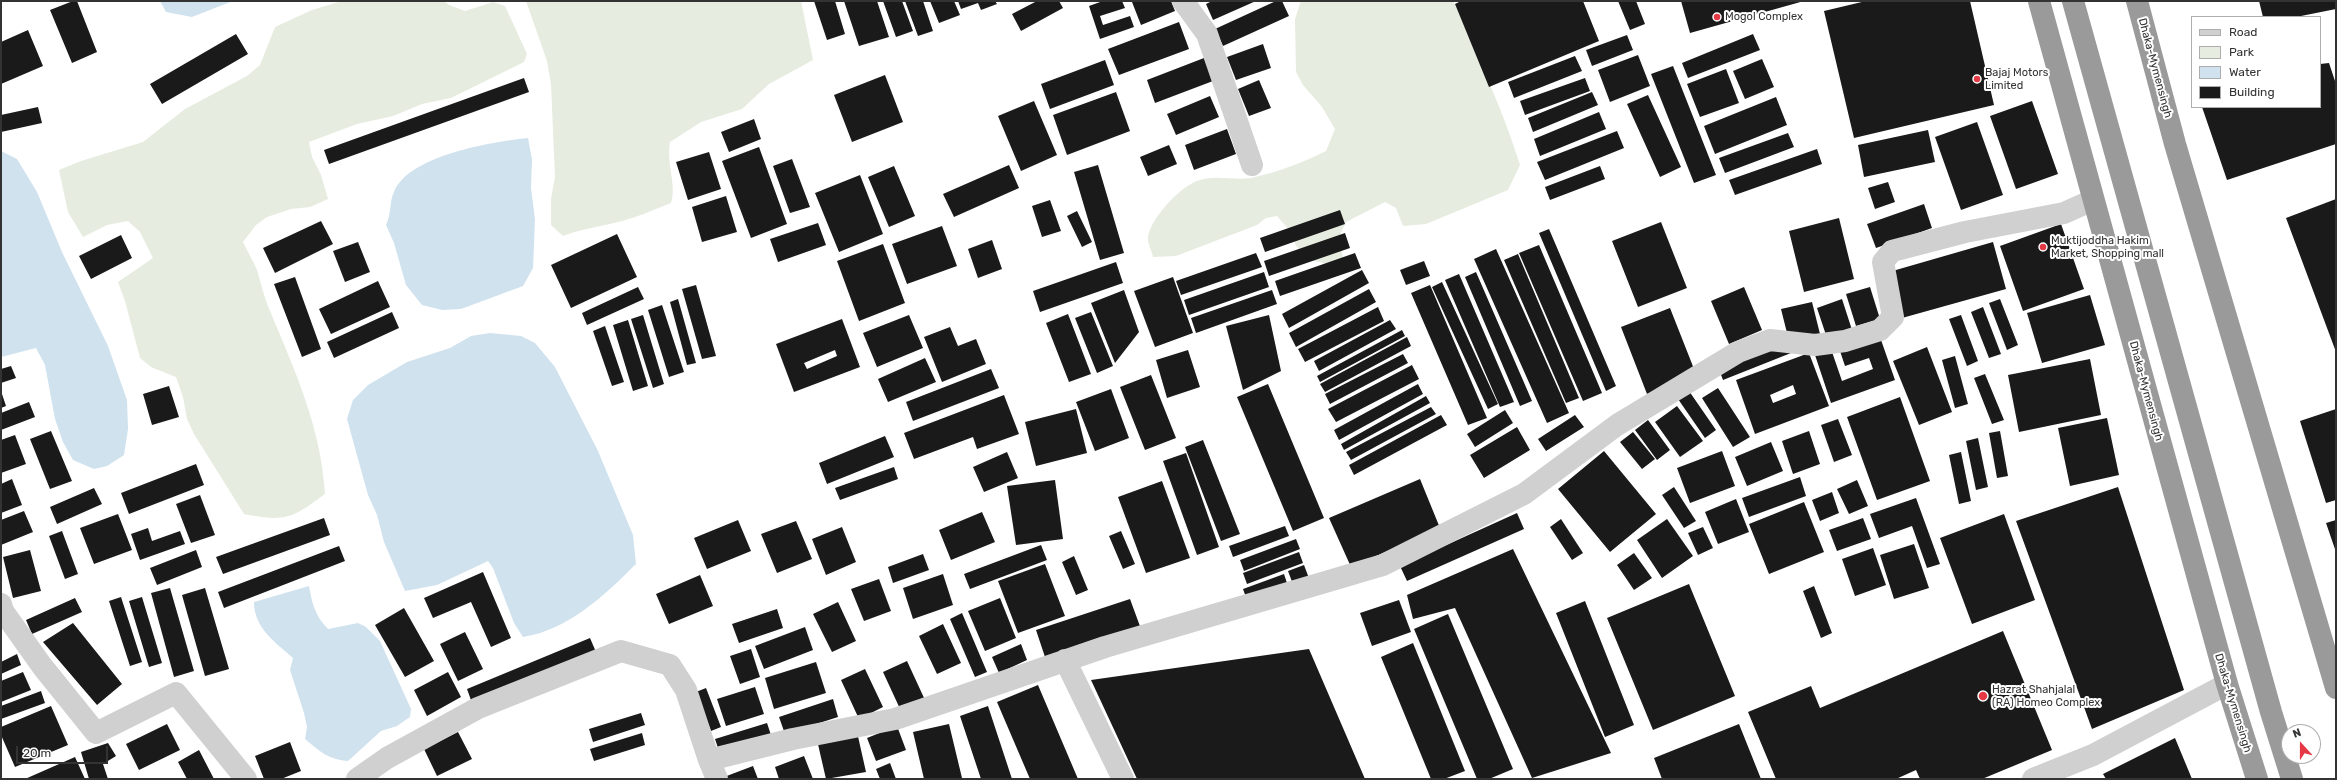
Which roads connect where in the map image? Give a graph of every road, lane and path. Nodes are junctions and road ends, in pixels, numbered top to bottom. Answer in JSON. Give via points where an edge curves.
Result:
{"nodes":[{"id":1,"x":1183,"y":1,"type":"edge"},
{"id":2,"x":2039,"y":1,"type":"edge"},
{"id":3,"x":2073,"y":1,"type":"edge"},
{"id":4,"x":2137,"y":1,"type":"edge"},
{"id":5,"x":1252,"y":165,"type":"dead end"},
{"id":6,"x":2093,"y":200,"type":"junction"},
{"id":7,"x":1,"y":604,"type":"edge"},
{"id":8,"x":1065,"y":660,"type":"junction"},
{"id":9,"x":2227,"y":684,"type":"junction"},
{"id":10,"x":2336,"y":688,"type":"edge"},
{"id":11,"x":713,"y":769,"type":"edge"},
{"id":12,"x":246,"y":779,"type":"edge"},
{"id":13,"x":357,"y":779,"type":"edge"},
{"id":14,"x":1123,"y":779,"type":"edge"},
{"id":15,"x":2033,"y":779,"type":"edge"},
{"id":16,"x":2257,"y":779,"type":"edge"},
{"id":17,"x":2292,"y":779,"type":"edge"}],
"edges":[{"from":1,"to":5,"type":"street","via":[[1208,34]]},
{"from":2,"to":6,"type":"highway","name":"Dhaka-Mymensingh"},
{"from":3,"to":17,"type":"highway","via":[[2271,712]]},
{"from":4,"to":10,"type":"highway","name":"Dhaka-Mymensingh","via":[[2178,152]]},
{"from":6,"to":8,"type":"street","via":[[2064,213],[1966,232],[1892,251],[1883,262],[1893,317],[1880,330],[1845,341],[1815,345],[1770,340],[1738,352],[1617,425],[1524,494],[1383,565]]},
{"from":6,"to":9,"type":"highway","name":"Dhaka-Mymensingh"},
{"from":7,"to":12,"type":"street","via":[[3,611],[42,666],[96,733],[176,693]]},
{"from":8,"to":11,"type":"street","via":[[895,719],[794,739]]},
{"from":8,"to":14,"type":"street"},
{"from":9,"to":15,"type":"street","via":[[2093,755]]},
{"from":9,"to":16,"type":"highway","name":"Dhaka-Mymensingh"},
{"from":11,"to":13,"type":"street","via":[[686,690],[670,665],[621,651],[478,708],[387,758]]}]}
